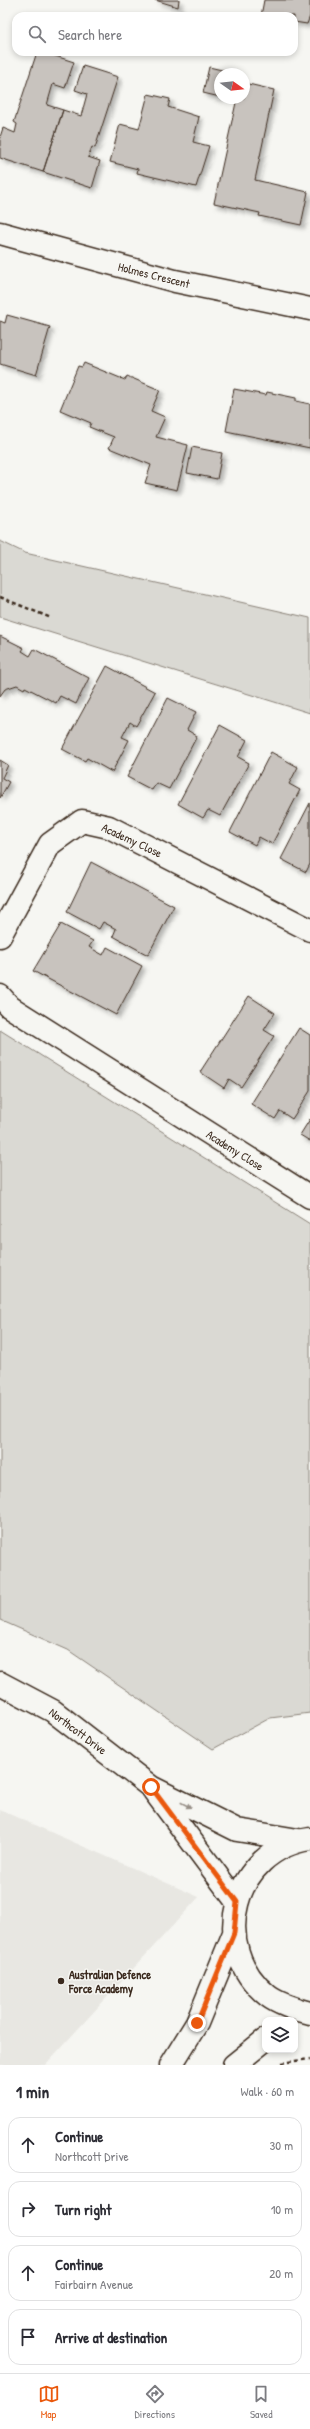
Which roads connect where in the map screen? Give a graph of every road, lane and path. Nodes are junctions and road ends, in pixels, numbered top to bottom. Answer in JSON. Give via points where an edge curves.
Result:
{"nodes":[{"id":1,"x":0,"y":233,"type":"edge"},
{"id":2,"x":310,"y":310,"type":"edge"},
{"id":3,"x":0,"y":597,"type":"edge"},
{"id":4,"x":51,"y":618,"type":"dead end"},
{"id":5,"x":310,"y":930,"type":"edge"},
{"id":6,"x":0,"y":936,"type":"edge"},
{"id":7,"x":0,"y":996,"type":"edge"},
{"id":8,"x":310,"y":1197,"type":"edge"},
{"id":9,"x":0,"y":1683,"type":"edge"},
{"id":10,"x":151,"y":1787,"type":"junction"},
{"id":11,"x":304,"y":1839,"type":"edge"},
{"id":12,"x":237,"y":1902,"type":"junction"},
{"id":13,"x":234,"y":1933,"type":"junction"},
{"id":14,"x":310,"y":2014,"type":"edge"},
{"id":15,"x":298,"y":2020,"type":"edge"},
{"id":16,"x":262,"y":2042,"type":"edge"},
{"id":17,"x":310,"y":2059,"type":"edge"},
{"id":18,"x":171,"y":2065,"type":"edge"},
{"id":19,"x":234,"y":2065,"type":"edge"},
{"id":20,"x":278,"y":2065,"type":"edge"}],
"edges":[{"from":1,"to":2,"type":"street","name":"Holmes Crescent","via":[[174,281]]},
{"from":3,"to":4,"type":"path"},
{"from":5,"to":6,"type":"street","name":"Academy Close","via":[[109,827],[82,821],[50,844]]},
{"from":7,"to":8,"type":"street","name":"Academy Close","via":[[10,1007]]},
{"from":9,"to":10,"type":"street","name":"Northcott Drive","via":[[53,1711]]},
{"from":10,"to":11,"type":"street","name":"Northcott Drive","one_way":true,"via":[[236,1830]]},
{"from":10,"to":12,"type":"street","name":"Northcott Drive"},
{"from":11,"to":12,"type":"street","via":[[271,1853],[250,1875]]},
{"from":12,"to":13,"type":"street"},
{"from":13,"to":14,"type":"street","via":[[239,1957],[251,1979],[269,1996],[291,2008]]},
{"from":13,"to":18,"type":"street","via":[[197,2023]]},
{"from":14,"to":15,"type":"street"},
{"from":16,"to":19,"type":"street"},
{"from":17,"to":20,"type":"path"}]}
